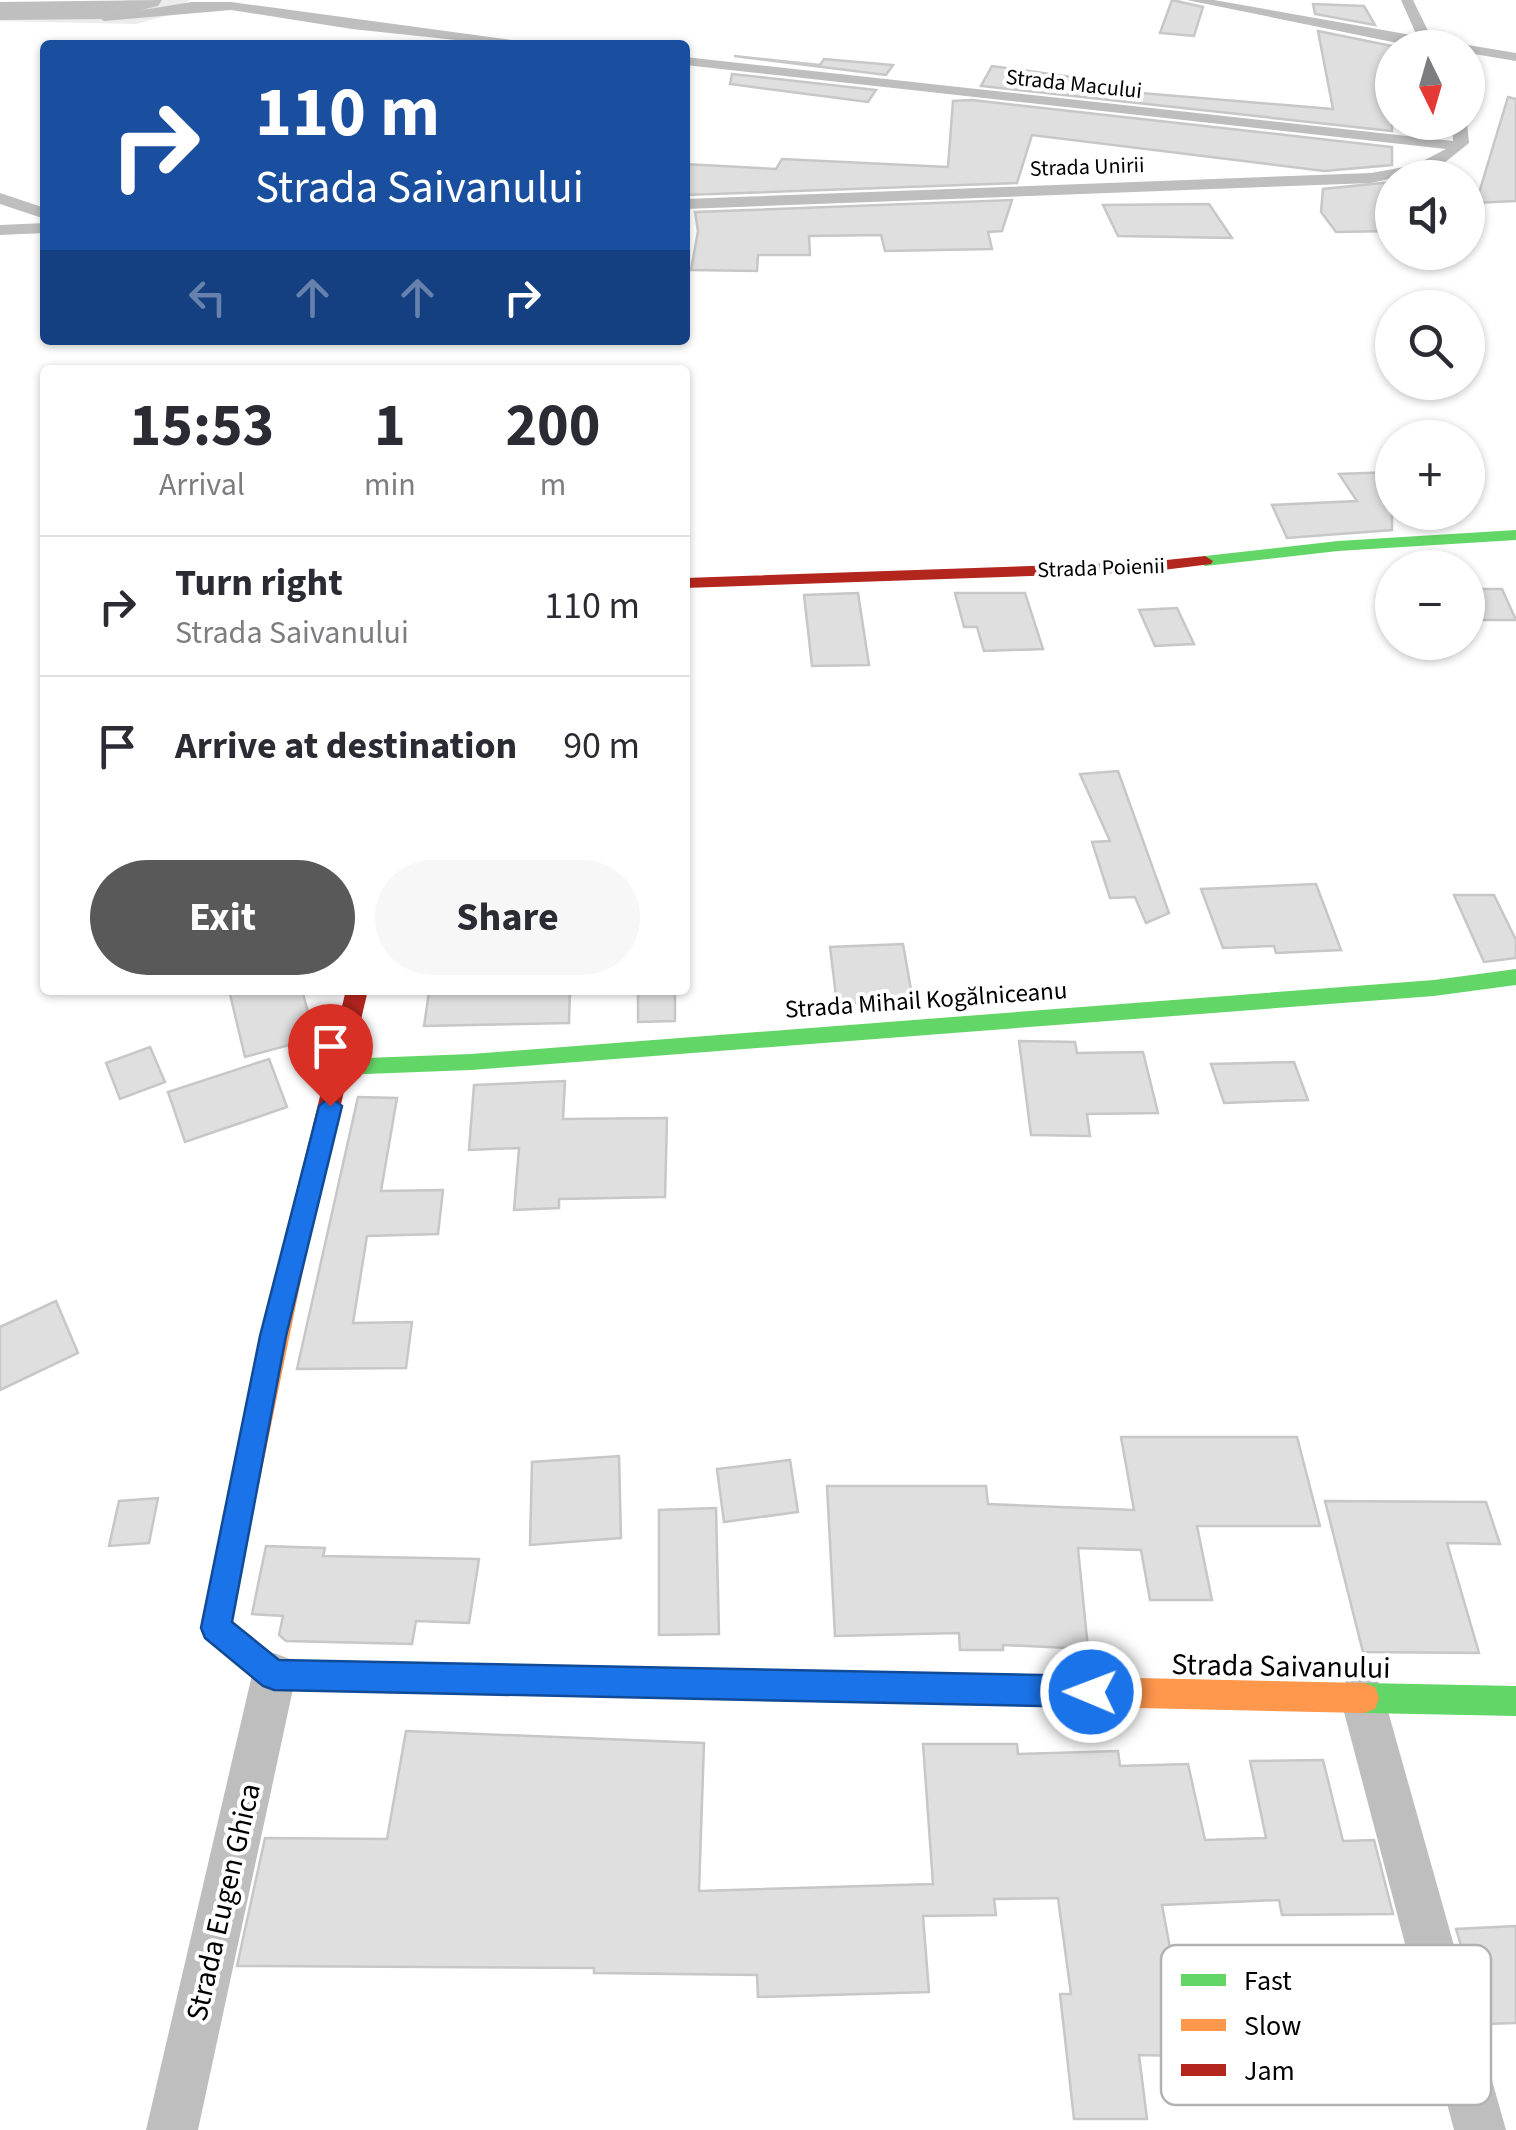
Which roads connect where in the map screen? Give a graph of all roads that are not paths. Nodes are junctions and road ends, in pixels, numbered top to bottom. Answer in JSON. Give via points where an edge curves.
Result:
{"nodes":[{"id":1,"x":1193,"y":0,"type":"edge"},
{"id":2,"x":1407,"y":0,"type":"edge"},
{"id":3,"x":104,"y":18,"type":"dead end"},
{"id":4,"x":1421,"y":30,"type":"edge"},
{"id":5,"x":1375,"y":35,"type":"edge"},
{"id":6,"x":494,"y":40,"type":"edge"},
{"id":7,"x":1485,"y":52,"type":"edge"},
{"id":8,"x":1516,"y":57,"type":"edge"},
{"id":9,"x":690,"y":62,"type":"edge"},
{"id":10,"x":1458,"y":140,"type":"edge"},
{"id":11,"x":1458,"y":146,"type":"junction"},
{"id":12,"x":0,"y":198,"type":"edge"},
{"id":13,"x":690,"y":204,"type":"edge"},
{"id":14,"x":40,"y":212,"type":"edge"},
{"id":15,"x":40,"y":228,"type":"edge"},
{"id":16,"x":0,"y":230,"type":"edge"},
{"id":17,"x":1516,"y":535,"type":"edge"},
{"id":18,"x":690,"y":582,"type":"edge"},
{"id":19,"x":1516,"y":976,"type":"edge"},
{"id":20,"x":356,"y":995,"type":"edge"},
{"id":21,"x":340,"y":1067,"type":"junction"},
{"id":22,"x":274,"y":1675,"type":"junction"},
{"id":23,"x":1362,"y":1697,"type":"junction"},
{"id":24,"x":1516,"y":1701,"type":"edge"},
{"id":25,"x":1430,"y":1945,"type":"edge"},
{"id":26,"x":1473,"y":2105,"type":"edge"},
{"id":27,"x":172,"y":2130,"type":"edge"},
{"id":28,"x":1480,"y":2130,"type":"edge"}],
"edges":[{"from":1,"to":5,"type":"street"},
{"from":2,"to":4,"type":"street"},
{"from":3,"to":6,"type":"street","via":[[230,6]]},
{"from":7,"to":8,"type":"street"},
{"from":9,"to":11,"type":"street","name":"Strada Macului"},
{"from":10,"to":11,"type":"street"},
{"from":11,"to":13,"type":"street","name":"Strada Unirii","via":[[1434,164],[1371,178]]},
{"from":12,"to":14,"type":"street"},
{"from":15,"to":16,"type":"street"},
{"from":17,"to":18,"type":"street","name":"Strada Poienii","via":[[1147,566]]},
{"from":19,"to":21,"type":"street","name":"Strada Mihail Kogălniceanu","via":[[698,1046]]},
{"from":20,"to":21,"type":"street"},
{"from":21,"to":22,"type":"street","via":[[273,1336],[216,1628]]},
{"from":22,"to":23,"type":"street","name":"Strada Saivanului"},
{"from":22,"to":27,"type":"street","name":"Strada Eugen Ghica"},
{"from":23,"to":24,"type":"street","name":"Strada Saivanului"},
{"from":23,"to":25,"type":"street"},
{"from":26,"to":28,"type":"street"}]}
